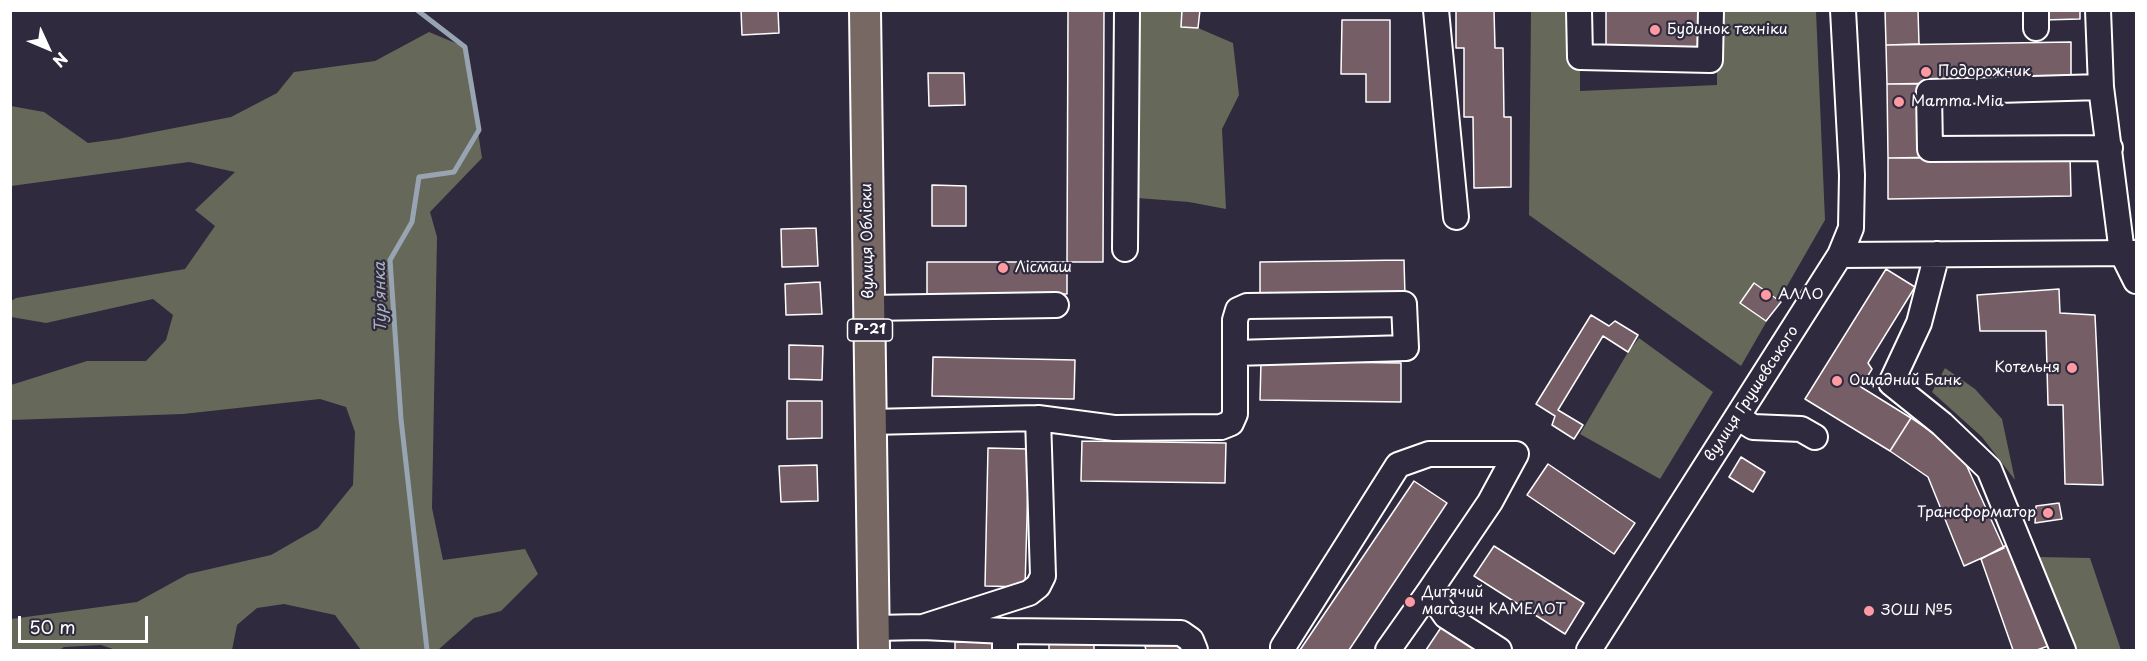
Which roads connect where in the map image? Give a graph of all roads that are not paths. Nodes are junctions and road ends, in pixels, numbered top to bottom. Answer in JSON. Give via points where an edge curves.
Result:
{"nodes":[{"id":1,"x":864,"y":10,"type":"edge"},
{"id":2,"x":1127,"y":10,"type":"edge"},
{"id":3,"x":1436,"y":10,"type":"edge"},
{"id":4,"x":1580,"y":10,"type":"edge"},
{"id":5,"x":1711,"y":10,"type":"edge"},
{"id":6,"x":1843,"y":10,"type":"edge"},
{"id":7,"x":2098,"y":10,"type":"edge"},
{"id":8,"x":2101,"y":87,"type":"junction"},
{"id":9,"x":2110,"y":148,"type":"junction"},
{"id":10,"x":1456,"y":217,"type":"dead end"},
{"id":11,"x":1125,"y":249,"type":"dead end"},
{"id":12,"x":2129,"y":253,"type":"edge"},
{"id":13,"x":1936,"y":254,"type":"junction"},
{"id":14,"x":1840,"y":255,"type":"junction"},
{"id":15,"x":2136,"y":281,"type":"edge"},
{"id":16,"x":1056,"y":306,"type":"dead end"},
{"id":17,"x":869,"y":308,"type":"junction"},
{"id":18,"x":1235,"y":353,"type":"junction"},
{"id":19,"x":1737,"y":417,"type":"junction"},
{"id":20,"x":1038,"y":418,"type":"junction"},
{"id":21,"x":871,"y":422,"type":"junction"},
{"id":22,"x":1815,"y":437,"type":"dead end"},
{"id":23,"x":1429,"y":592,"type":"junction"},
{"id":24,"x":923,"y":627,"type":"junction"},
{"id":25,"x":874,"y":639,"type":"edge"},
{"id":26,"x":1005,"y":641,"type":"edge"},
{"id":27,"x":1098,"y":642,"type":"edge"},
{"id":28,"x":1282,"y":646,"type":"dead end"},
{"id":29,"x":1195,"y":651,"type":"edge"},
{"id":30,"x":1388,"y":651,"type":"edge"},
{"id":31,"x":1499,"y":651,"type":"edge"},
{"id":32,"x":1589,"y":651,"type":"edge"},
{"id":33,"x":2063,"y":651,"type":"edge"}],
"edges":[{"from":1,"to":17,"type":"main road","name":"вулиця Обліски","number":"Р-21"},
{"from":2,"to":11,"type":"street"},
{"from":3,"to":10,"type":"street"},
{"from":4,"to":5,"type":"street","via":[[1580,57],[1710,60]]},
{"from":6,"to":14,"type":"street","name":"вулиця Грушевського","via":[[1852,175],[1851,228]]},
{"from":7,"to":8,"type":"street"},
{"from":8,"to":9,"type":"street"},
{"from":8,"to":9,"type":"street","via":[[1929,92],[1930,148]]},
{"from":9,"to":12,"type":"street"},
{"from":12,"to":13,"type":"street"},
{"from":12,"to":15,"type":"street"},
{"from":13,"to":14,"type":"street"},
{"from":13,"to":33,"type":"street","via":[[1919,323],[1891,383],[1989,469]]},
{"from":14,"to":19,"type":"street","name":"вулиця Грушевського"},
{"from":16,"to":17,"type":"street"},
{"from":17,"to":21,"type":"main road","name":"вулиця Обліски","number":"Р-21"},
{"from":18,"to":18,"type":"street","via":[[1406,348],[1404,304],[1247,306],[1238,310],[1234,320]]},
{"from":18,"to":20,"type":"street","via":[[1235,414],[1232,423],[1221,427],[1114,428]]},
{"from":19,"to":22,"type":"street","via":[[1753,428],[1801,429]]},
{"from":19,"to":32,"type":"street","name":"вулиця Грушевського"},
{"from":20,"to":21,"type":"street"},
{"from":20,"to":24,"type":"street","via":[[1042,576],[1038,586]]},
{"from":21,"to":25,"type":"main road","name":"вулиця Обліски","number":"Р-21"},
{"from":23,"to":28,"type":"street","via":[[1490,501],[1516,454],[1429,454],[1398,465]]},
{"from":23,"to":30,"type":"street"},
{"from":23,"to":31,"type":"street","via":[[1446,616]]},
{"from":24,"to":25,"type":"street"},
{"from":24,"to":26,"type":"street"},
{"from":26,"to":27,"type":"street"},
{"from":27,"to":29,"type":"street","via":[[1181,633],[1191,640]]}]}
